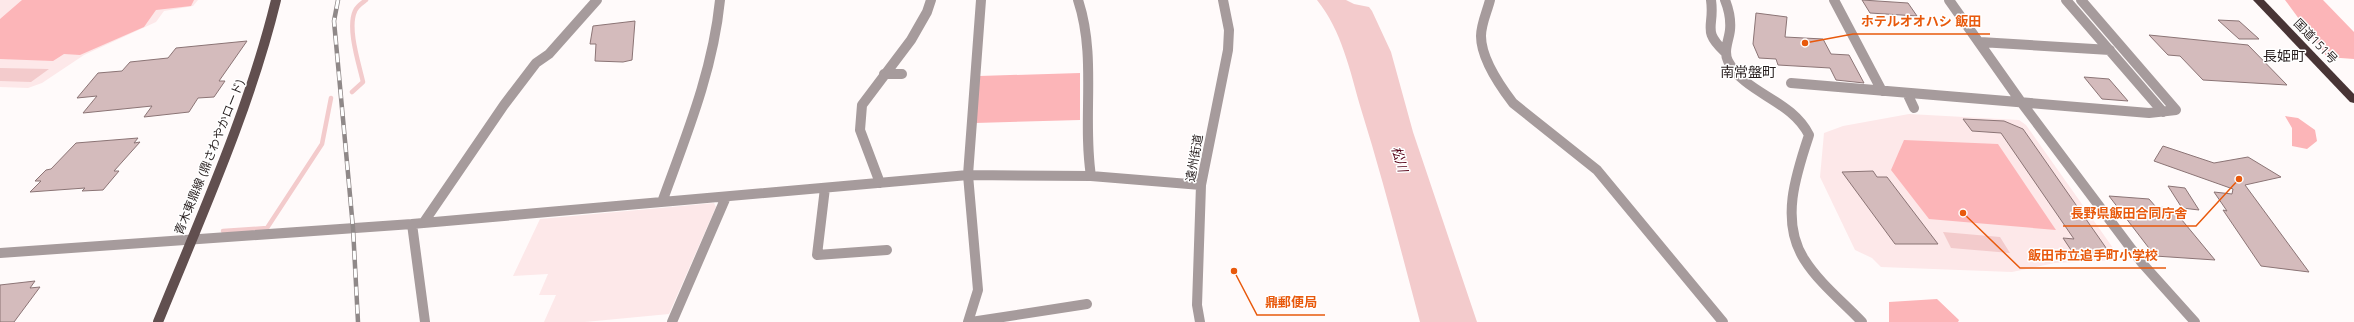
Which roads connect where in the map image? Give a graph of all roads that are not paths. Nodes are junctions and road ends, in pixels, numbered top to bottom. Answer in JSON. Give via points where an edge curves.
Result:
{"nodes":[{"id":1,"x":276,"y":0,"type":"edge"},
{"id":2,"x":597,"y":0,"type":"edge"},
{"id":3,"x":720,"y":0,"type":"edge"},
{"id":4,"x":930,"y":0,"type":"edge"},
{"id":5,"x":980,"y":0,"type":"edge"},
{"id":6,"x":1078,"y":0,"type":"edge"},
{"id":7,"x":1223,"y":0,"type":"edge"},
{"id":8,"x":1490,"y":0,"type":"edge"},
{"id":9,"x":1711,"y":0,"type":"edge"},
{"id":10,"x":1725,"y":0,"type":"edge"},
{"id":11,"x":1834,"y":0,"type":"edge"},
{"id":12,"x":1949,"y":0,"type":"edge"},
{"id":13,"x":2066,"y":0,"type":"edge"},
{"id":14,"x":2081,"y":0,"type":"edge"},
{"id":15,"x":2258,"y":0,"type":"edge"},
{"id":16,"x":1980,"y":42,"type":"junction"},
{"id":17,"x":2110,"y":50,"type":"junction"},
{"id":18,"x":1725,"y":52,"type":"junction"},
{"id":19,"x":884,"y":74,"type":"junction"},
{"id":20,"x":902,"y":74,"type":"dead end"},
{"id":21,"x":1791,"y":83,"type":"dead end"},
{"id":22,"x":1882,"y":91,"type":"junction"},
{"id":23,"x":1907,"y":93,"type":"junction"},
{"id":24,"x":2354,"y":100,"type":"edge"},
{"id":25,"x":2020,"y":102,"type":"junction"},
{"id":26,"x":1914,"y":108,"type":"dead end"},
{"id":27,"x":2163,"y":112,"type":"junction"},
{"id":28,"x":968,"y":175,"type":"junction"},
{"id":29,"x":1091,"y":176,"type":"junction"},
{"id":30,"x":880,"y":183,"type":"junction"},
{"id":31,"x":1202,"y":185,"type":"junction"},
{"id":32,"x":825,"y":188,"type":"junction"},
{"id":33,"x":726,"y":197,"type":"junction"},
{"id":34,"x":662,"y":202,"type":"junction"},
{"id":35,"x":424,"y":222,"type":"junction"},
{"id":36,"x":412,"y":224,"type":"junction"},
{"id":37,"x":190,"y":239,"type":"junction"},
{"id":38,"x":886,"y":250,"type":"dead end"},
{"id":39,"x":0,"y":253,"type":"edge"},
{"id":40,"x":1087,"y":304,"type":"dead end"},
{"id":41,"x":158,"y":322,"type":"edge"},
{"id":42,"x":425,"y":322,"type":"edge"},
{"id":43,"x":672,"y":322,"type":"edge"},
{"id":44,"x":968,"y":322,"type":"edge"},
{"id":45,"x":971,"y":322,"type":"edge"},
{"id":46,"x":1200,"y":322,"type":"edge"},
{"id":47,"x":1723,"y":322,"type":"edge"},
{"id":48,"x":1862,"y":322,"type":"edge"},
{"id":49,"x":2195,"y":322,"type":"edge"}],
"edges":[{"from":1,"to":37,"type":"main road","name":"青木東鼎線 (鼎さわやかロード)","via":[[264,50],[241,118]]},
{"from":2,"to":35,"type":"street","via":[[549,54],[536,63]]},
{"from":3,"to":34,"type":"street","via":[[718,25],[708,65]]},
{"from":4,"to":19,"type":"street","via":[[927,12],[911,40]]},
{"from":5,"to":28,"type":"street"},
{"from":6,"to":29,"type":"street","via":[[1083,11],[1086,43],[1086,122]]},
{"from":7,"to":31,"type":"street","name":"遠州街道","via":[[1229,30],[1228,50]]},
{"from":8,"to":47,"type":"street","via":[[1481,37],[1484,49],[1507,95],[1513,103],[1597,170]]},
{"from":9,"to":18,"type":"street","via":[[1709,35]]},
{"from":10,"to":18,"type":"street","via":[[1729,11],[1730,31]]},
{"from":11,"to":22,"type":"street"},
{"from":12,"to":16,"type":"street"},
{"from":13,"to":17,"type":"street"},
{"from":14,"to":27,"type":"street","via":[[2176,110]]},
{"from":15,"to":24,"type":"highway","name":"国道151号"},
{"from":16,"to":17,"type":"street"},
{"from":16,"to":25,"type":"street"},
{"from":17,"to":27,"type":"street"},
{"from":18,"to":48,"type":"street","via":[[1729,63],[1738,73],[1800,119],[1807,128],[1810,135],[1799,166],[1793,202],[1792,224],[1795,242],[1804,259]]},
{"from":19,"to":20,"type":"street"},
{"from":19,"to":30,"type":"street","via":[[862,105],[860,130]]},
{"from":21,"to":22,"type":"street"},
{"from":22,"to":23,"type":"street"},
{"from":23,"to":25,"type":"street"},
{"from":23,"to":26,"type":"street"},
{"from":25,"to":27,"type":"street","via":[[2149,114]]},
{"from":25,"to":49,"type":"street","via":[[2142,263]]},
{"from":28,"to":29,"type":"street"},
{"from":28,"to":30,"type":"street"},
{"from":28,"to":44,"type":"street","via":[[978,290]]},
{"from":29,"to":31,"type":"street"},
{"from":30,"to":32,"type":"street"},
{"from":31,"to":46,"type":"street","name":"遠州街道","via":[[1197,305]]},
{"from":32,"to":33,"type":"street"},
{"from":32,"to":38,"type":"street","via":[[817,255]]},
{"from":33,"to":34,"type":"street"},
{"from":33,"to":43,"type":"street"},
{"from":34,"to":35,"type":"street"},
{"from":35,"to":36,"type":"street"},
{"from":36,"to":37,"type":"street"},
{"from":36,"to":42,"type":"street"},
{"from":37,"to":39,"type":"street"},
{"from":37,"to":41,"type":"main road","name":"青木東鼎線 (鼎さわやかロード)"},
{"from":40,"to":45,"type":"street"}]}
